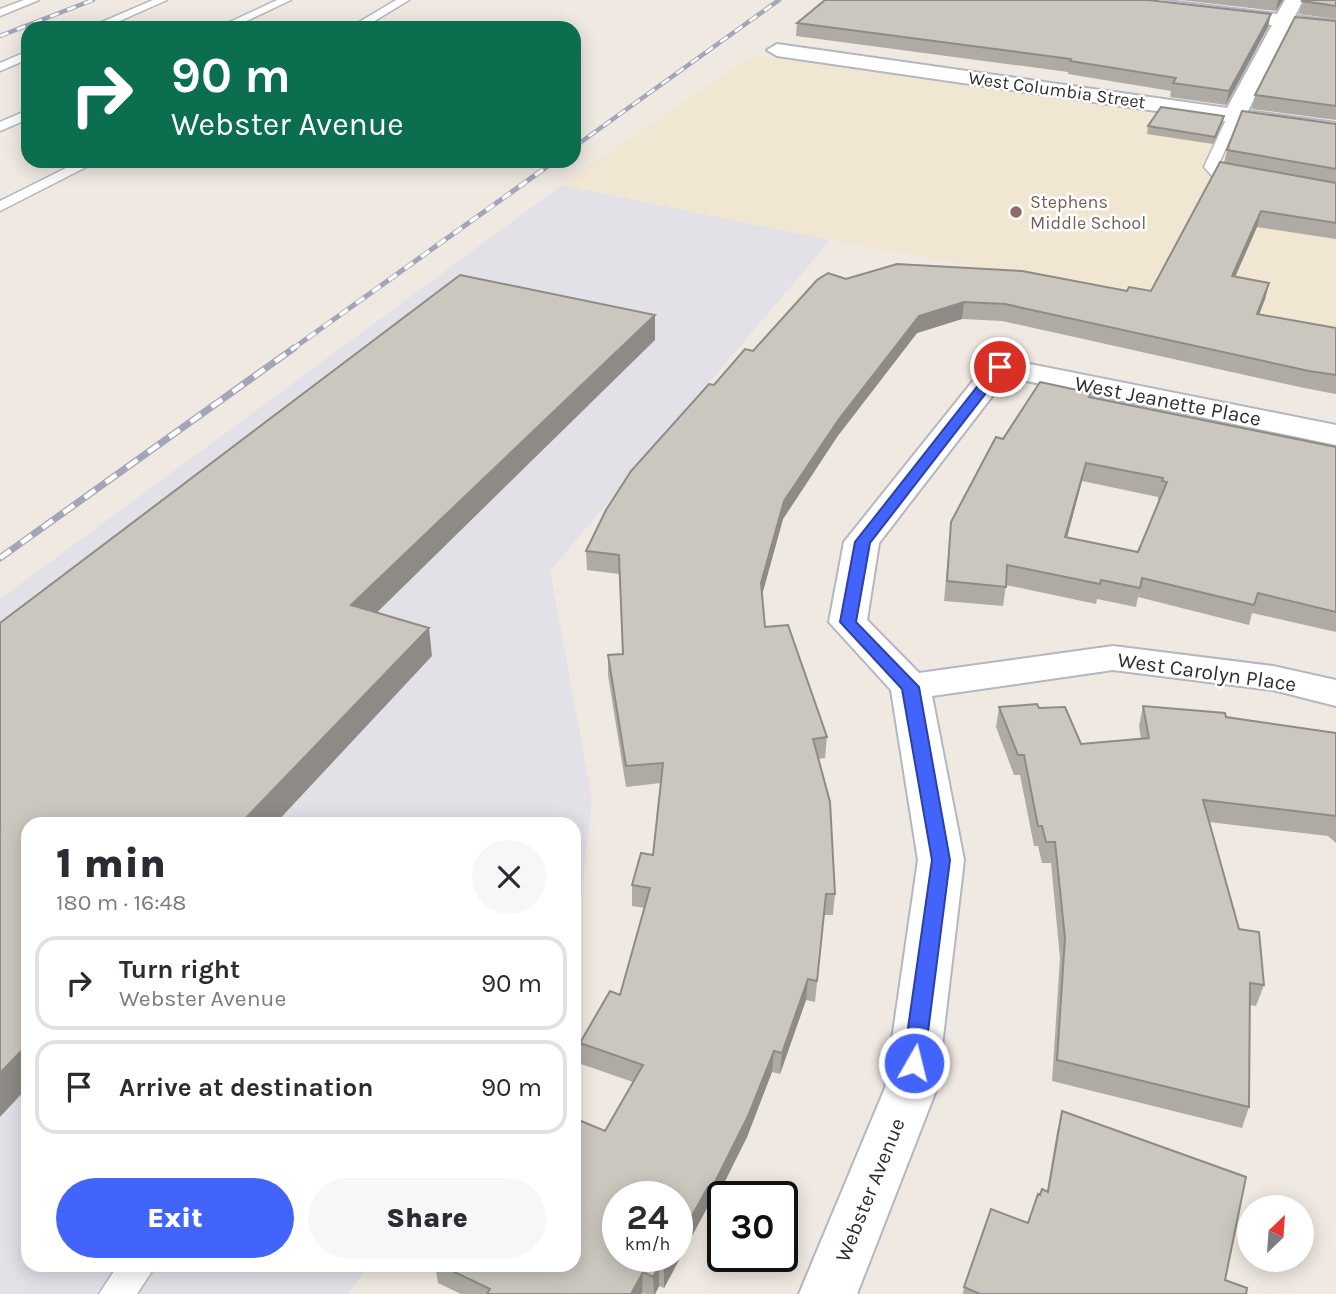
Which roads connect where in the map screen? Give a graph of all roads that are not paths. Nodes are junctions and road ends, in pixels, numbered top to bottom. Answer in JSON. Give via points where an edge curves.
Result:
{"nodes":[{"id":1,"x":34,"y":0,"type":"edge"},
{"id":2,"x":162,"y":0,"type":"edge"},
{"id":3,"x":286,"y":0,"type":"edge"},
{"id":4,"x":404,"y":0,"type":"edge"},
{"id":5,"x":1113,"y":0,"type":"edge"},
{"id":6,"x":1294,"y":0,"type":"edge"},
{"id":7,"x":0,"y":13,"type":"edge"},
{"id":8,"x":111,"y":21,"type":"edge"},
{"id":9,"x":239,"y":21,"type":"edge"},
{"id":10,"x":367,"y":21,"type":"edge"},
{"id":11,"x":1283,"y":21,"type":"junction"},
{"id":12,"x":1336,"y":27,"type":"edge"},
{"id":13,"x":777,"y":50,"type":"dead end"},
{"id":14,"x":21,"y":58,"type":"edge"},
{"id":15,"x":0,"y":67,"type":"edge"},
{"id":16,"x":1234,"y":116,"type":"junction"},
{"id":17,"x":21,"y":117,"type":"edge"},
{"id":18,"x":0,"y":127,"type":"edge"},
{"id":19,"x":1336,"y":130,"type":"edge"},
{"id":20,"x":77,"y":168,"type":"edge"},
{"id":21,"x":1255,"y":179,"type":"edge"},
{"id":22,"x":0,"y":207,"type":"edge"},
{"id":23,"x":1336,"y":435,"type":"edge"},
{"id":24,"x":910,"y":687,"type":"junction"},
{"id":25,"x":1336,"y":693,"type":"edge"},
{"id":26,"x":133,"y":1272,"type":"edge"},
{"id":27,"x":116,"y":1294,"type":"edge"},
{"id":28,"x":828,"y":1294,"type":"edge"}],
"edges":[{"from":1,"to":7,"type":"lane"},
{"from":2,"to":8,"type":"lane"},
{"from":3,"to":9,"type":"lane"},
{"from":4,"to":10,"type":"lane"},
{"from":5,"to":11,"type":"street"},
{"from":6,"to":11,"type":"street"},
{"from":11,"to":12,"type":"street"},
{"from":11,"to":16,"type":"street"},
{"from":13,"to":16,"type":"street","name":"West Columbia Street"},
{"from":14,"to":15,"type":"lane"},
{"from":16,"to":19,"type":"street","name":"West Columbia Street"},
{"from":16,"to":21,"type":"lane","via":[[1212,170]]},
{"from":17,"to":18,"type":"lane"},
{"from":20,"to":22,"type":"lane"},
{"from":23,"to":24,"type":"street","name":"West Jeanette Place","via":[[1000,367],[862,542],[848,622]]},
{"from":24,"to":25,"type":"street","name":"West Carolyn Place","via":[[1112,658],[1273,678]]},
{"from":24,"to":28,"type":"street","name":"Webster Avenue","via":[[941,860],[911,1088]]},
{"from":26,"to":27,"type":"lane"}]}
